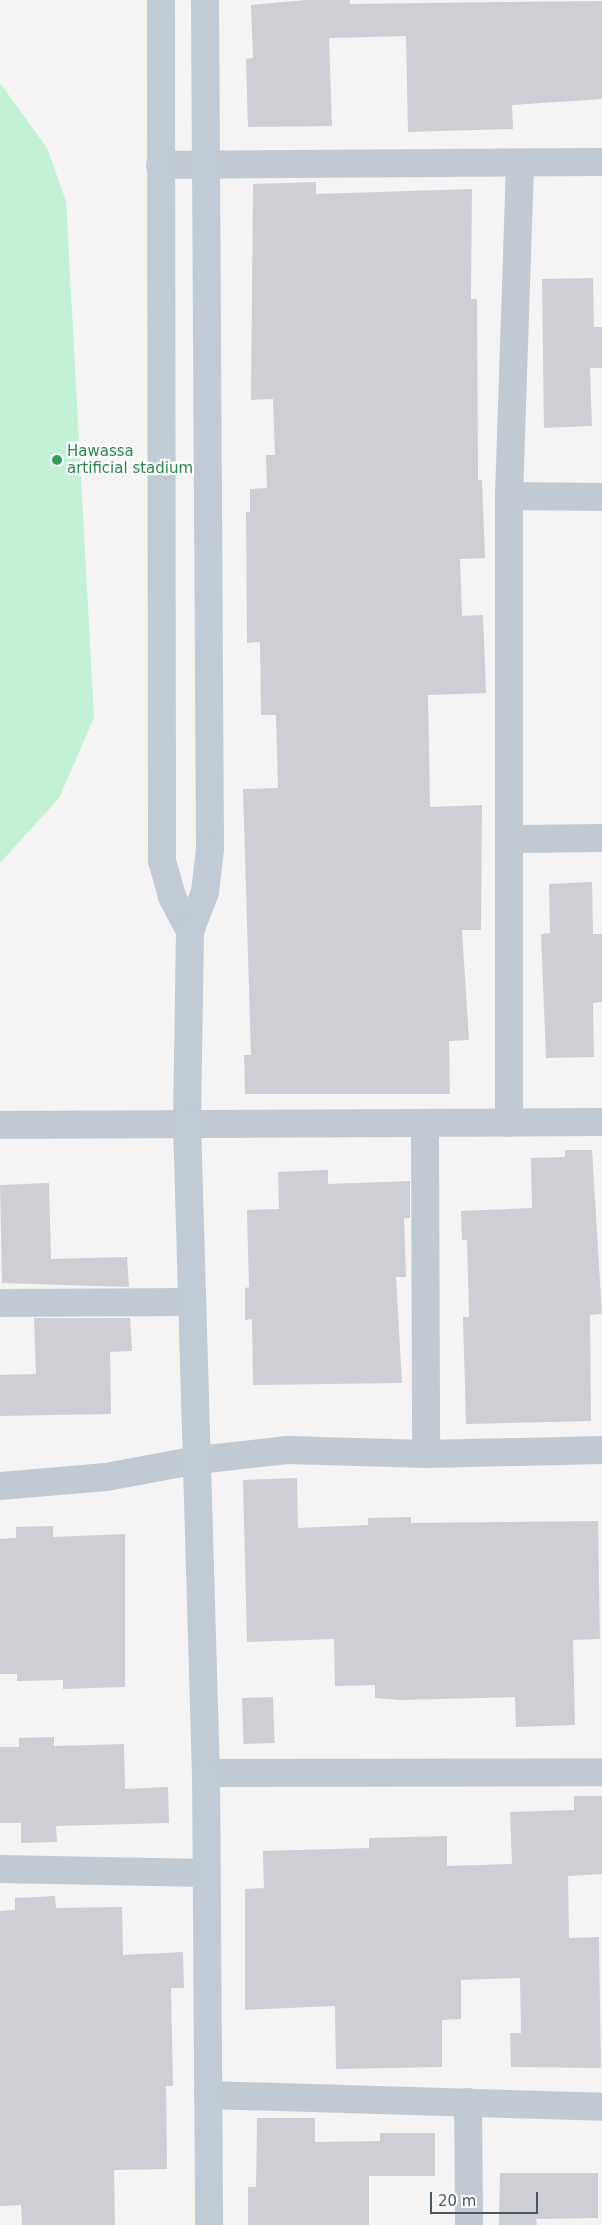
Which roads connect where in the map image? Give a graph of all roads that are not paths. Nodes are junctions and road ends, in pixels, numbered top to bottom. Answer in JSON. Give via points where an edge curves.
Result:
{"nodes":[{"id":1,"x":161,"y":0,"type":"edge"},
{"id":2,"x":205,"y":0,"type":"edge"},
{"id":3,"x":602,"y":162,"type":"edge"},
{"id":4,"x":520,"y":163,"type":"junction"},
{"id":5,"x":160,"y":165,"type":"junction"},
{"id":6,"x":205,"y":165,"type":"junction"},
{"id":7,"x":510,"y":496,"type":"junction"},
{"id":8,"x":602,"y":497,"type":"edge"},
{"id":9,"x":602,"y":838,"type":"edge"},
{"id":10,"x":513,"y":839,"type":"junction"},
{"id":11,"x":190,"y":931,"type":"junction"},
{"id":12,"x":187,"y":1122,"type":"junction"},
{"id":13,"x":602,"y":1122,"type":"edge"},
{"id":14,"x":509,"y":1123,"type":"junction"},
{"id":15,"x":425,"y":1124,"type":"junction"},
{"id":16,"x":0,"y":1125,"type":"edge"},
{"id":17,"x":192,"y":1302,"type":"junction"},
{"id":18,"x":0,"y":1303,"type":"edge"},
{"id":19,"x":602,"y":1450,"type":"edge"},
{"id":20,"x":426,"y":1454,"type":"junction"},
{"id":21,"x":198,"y":1460,"type":"junction"},
{"id":22,"x":0,"y":1486,"type":"edge"},
{"id":23,"x":602,"y":1772,"type":"edge"},
{"id":24,"x":206,"y":1773,"type":"junction"},
{"id":25,"x":0,"y":1869,"type":"edge"},
{"id":26,"x":206,"y":1872,"type":"junction"},
{"id":27,"x":208,"y":2095,"type":"junction"},
{"id":28,"x":468,"y":2102,"type":"junction"},
{"id":29,"x":602,"y":2108,"type":"edge"},
{"id":30,"x":209,"y":2225,"type":"edge"},
{"id":31,"x":468,"y":2225,"type":"edge"}],
"edges":[{"from":1,"to":5,"type":"street"},
{"from":2,"to":6,"type":"street"},
{"from":3,"to":4,"type":"street"},
{"from":4,"to":6,"type":"street"},
{"from":4,"to":7,"type":"street"},
{"from":5,"to":6,"type":"street"},
{"from":5,"to":11,"type":"street","via":[[162,861],[172,897]]},
{"from":6,"to":11,"type":"street","via":[[210,850],[205,892]]},
{"from":7,"to":8,"type":"street"},
{"from":7,"to":10,"type":"street"},
{"from":9,"to":10,"type":"street"},
{"from":10,"to":14,"type":"street"},
{"from":11,"to":12,"type":"street"},
{"from":12,"to":15,"type":"street"},
{"from":12,"to":16,"type":"street"},
{"from":12,"to":17,"type":"street"},
{"from":13,"to":14,"type":"street"},
{"from":14,"to":15,"type":"street"},
{"from":15,"to":20,"type":"street"},
{"from":17,"to":18,"type":"street"},
{"from":17,"to":21,"type":"street"},
{"from":19,"to":20,"type":"street"},
{"from":20,"to":21,"type":"street","via":[[287,1450]]},
{"from":21,"to":22,"type":"street","via":[[106,1477]]},
{"from":21,"to":24,"type":"street"},
{"from":23,"to":24,"type":"street"},
{"from":24,"to":26,"type":"street"},
{"from":25,"to":26,"type":"street"},
{"from":26,"to":27,"type":"street"},
{"from":27,"to":28,"type":"street"},
{"from":27,"to":30,"type":"street"},
{"from":28,"to":29,"type":"street"},
{"from":28,"to":31,"type":"street"}]}
